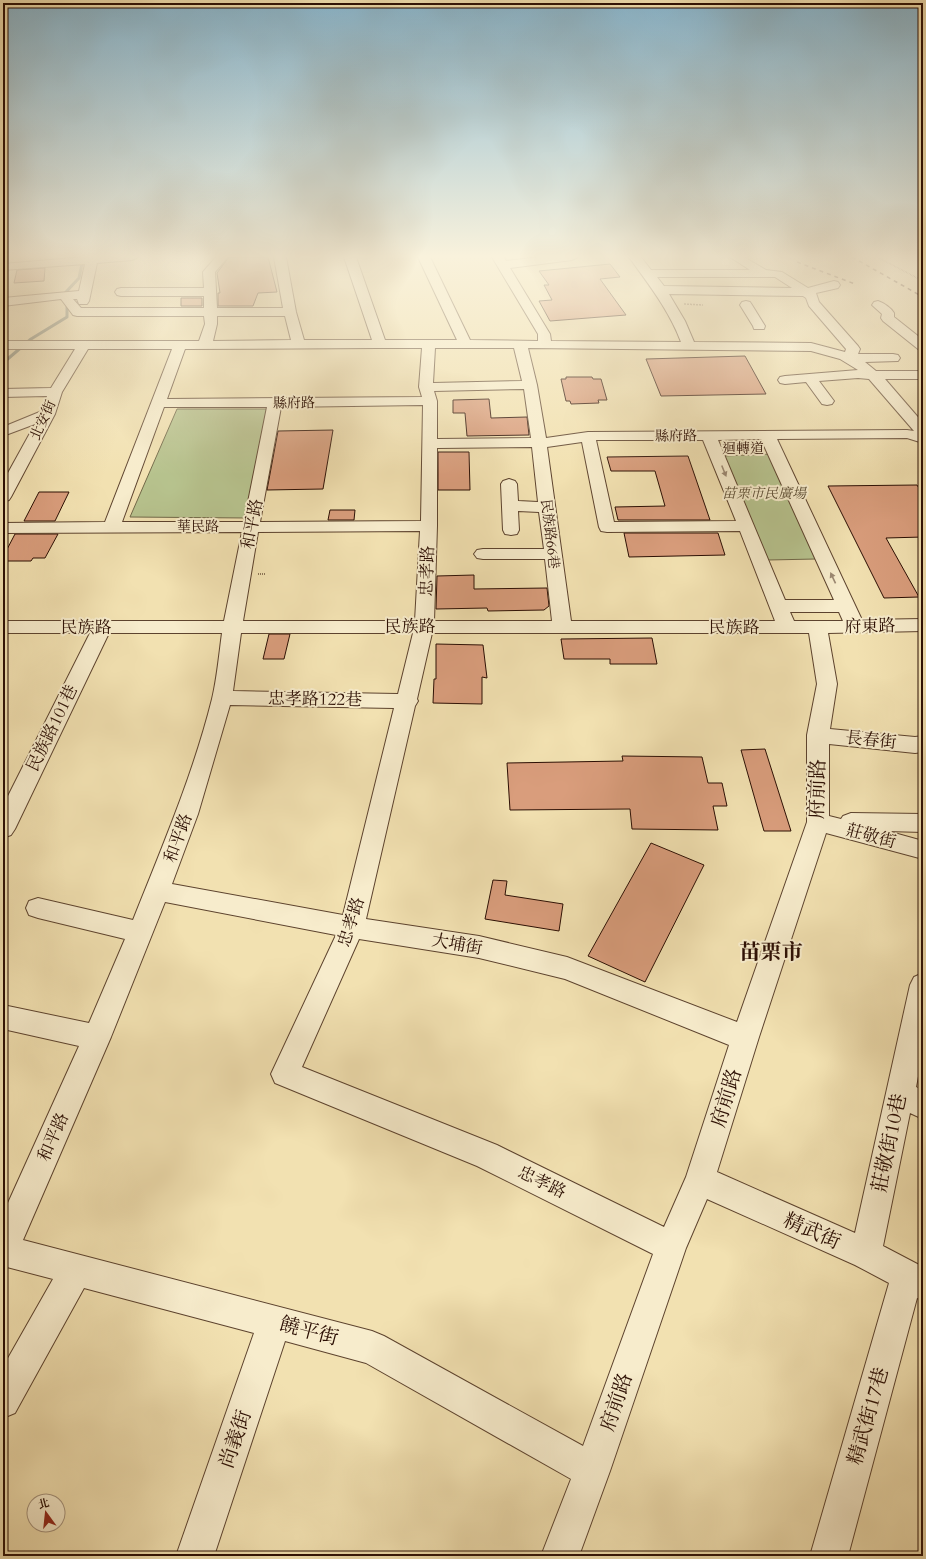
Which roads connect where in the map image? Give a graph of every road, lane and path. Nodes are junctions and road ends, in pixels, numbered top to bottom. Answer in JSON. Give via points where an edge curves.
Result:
{"nodes":[{"id":1,"x":210,"y":330,"type":"edge"},
{"id":2,"x":294,"y":330,"type":"edge"},
{"id":3,"x":375,"y":330,"type":"edge"},
{"id":4,"x":458,"y":330,"type":"edge"},
{"id":5,"x":541,"y":330,"type":"edge"},
{"id":6,"x":683,"y":330,"type":"edge"},
{"id":7,"x":837,"y":330,"type":"edge"},
{"id":8,"x":902,"y":330,"type":"edge"},
{"id":9,"x":8,"y":344,"type":"edge"},
{"id":10,"x":180,"y":344,"type":"junction"},
{"id":11,"x":205,"y":344,"type":"junction"},
{"id":12,"x":298,"y":344,"type":"junction"},
{"id":13,"x":380,"y":344,"type":"junction"},
{"id":14,"x":429,"y":344,"type":"junction"},
{"id":15,"x":465,"y":344,"type":"junction"},
{"id":16,"x":520,"y":344,"type":"junction"},
{"id":17,"x":545,"y":344,"type":"junction"},
{"id":18,"x":84,"y":345,"type":"junction"},
{"id":19,"x":689,"y":345,"type":"junction"},
{"id":20,"x":923,"y":346,"type":"edge"},
{"id":21,"x":923,"y":353,"type":"edge"},
{"id":22,"x":923,"y":356,"type":"edge"},
{"id":23,"x":850,"y":358,"type":"junction"},
{"id":24,"x":893,"y":358,"type":"dead end"},
{"id":25,"x":923,"y":375,"type":"edge"},
{"id":26,"x":873,"y":376,"type":"junction"},
{"id":27,"x":810,"y":379,"type":"junction"},
{"id":28,"x":785,"y":380,"type":"dead end"},
{"id":29,"x":530,"y":385,"type":"junction"},
{"id":30,"x":887,"y":391,"type":"junction"},
{"id":31,"x":909,"y":391,"type":"dead end"},
{"id":32,"x":55,"y":392,"type":"junction"},
{"id":33,"x":3,"y":393,"type":"edge"},
{"id":34,"x":428,"y":394,"type":"junction"},
{"id":35,"x":827,"y":401,"type":"dead end"},
{"id":36,"x":158,"y":402,"type":"junction"},
{"id":37,"x":275,"y":403,"type":"junction"},
{"id":38,"x":48,"y":414,"type":"junction"},
{"id":39,"x":3,"y":432,"type":"edge"},
{"id":40,"x":923,"y":432,"type":"edge"},
{"id":41,"x":588,"y":436,"type":"junction"},
{"id":42,"x":923,"y":438,"type":"edge"},
{"id":43,"x":539,"y":442,"type":"junction"},
{"id":44,"x":712,"y":442,"type":"junction"},
{"id":45,"x":769,"y":442,"type":"junction"},
{"id":46,"x":430,"y":444,"type":"junction"},
{"id":47,"x":509,"y":484,"type":"dead end"},
{"id":48,"x":3,"y":497,"type":"edge"},
{"id":49,"x":510,"y":506,"type":"junction"},
{"id":50,"x":547,"y":507,"type":"junction"},
{"id":51,"x":252,"y":526,"type":"junction"},
{"id":52,"x":429,"y":526,"type":"junction"},
{"id":53,"x":746,"y":526,"type":"junction"},
{"id":54,"x":112,"y":527,"type":"junction"},
{"id":55,"x":3,"y":528,"type":"edge"},
{"id":56,"x":511,"y":530,"type":"dead end"},
{"id":57,"x":483,"y":554,"type":"dead end"},
{"id":58,"x":553,"y":554,"type":"junction"},
{"id":59,"x":779,"y":606,"type":"junction"},
{"id":60,"x":846,"y":606,"type":"junction"},
{"id":61,"x":923,"y":625,"type":"edge"},
{"id":62,"x":424,"y":626,"type":"junction"},
{"id":63,"x":562,"y":626,"type":"junction"},
{"id":64,"x":855,"y":626,"type":"junction"},
{"id":65,"x":3,"y":627,"type":"edge"},
{"id":66,"x":102,"y":627,"type":"junction"},
{"id":67,"x":232,"y":627,"type":"junction"},
{"id":68,"x":787,"y":627,"type":"junction"},
{"id":69,"x":818,"y":627,"type":"junction"},
{"id":70,"x":222,"y":698,"type":"junction"},
{"id":71,"x":408,"y":700,"type":"junction"},
{"id":72,"x":818,"y":735,"type":"junction"},
{"id":73,"x":923,"y":744,"type":"edge"},
{"id":74,"x":818,"y":822,"type":"junction"},
{"id":75,"x":923,"y":823,"type":"edge"},
{"id":76,"x":3,"y":829,"type":"edge"},
{"id":77,"x":923,"y":850,"type":"edge"},
{"id":78,"x":158,"y":891,"type":"junction"},
{"id":79,"x":38,"y":908,"type":"dead end"},
{"id":80,"x":352,"y":927,"type":"junction"},
{"id":81,"x":141,"y":932,"type":"junction"},
{"id":82,"x":922,"y":993,"type":"edge"},
{"id":83,"x":3,"y":1017,"type":"edge"},
{"id":84,"x":97,"y":1037,"type":"junction"},
{"id":85,"x":745,"y":1037,"type":"junction"},
{"id":86,"x":911,"y":1099,"type":"edge"},
{"id":87,"x":700,"y":1180,"type":"junction"},
{"id":88,"x":671,"y":1247,"type":"junction"},
{"id":89,"x":3,"y":1249,"type":"edge"},
{"id":90,"x":866,"y":1254,"type":"junction"},
{"id":91,"x":76,"y":1270,"type":"junction"},
{"id":92,"x":915,"y":1280,"type":"edge"},
{"id":93,"x":275,"y":1322,"type":"junction"},
{"id":94,"x":3,"y":1401,"type":"edge"},
{"id":95,"x":592,"y":1471,"type":"junction"},
{"id":96,"x":195,"y":1556,"type":"edge"},
{"id":97,"x":560,"y":1556,"type":"edge"},
{"id":98,"x":829,"y":1556,"type":"edge"}],
"edges":[{"from":1,"to":11,"type":"street"},
{"from":2,"to":12,"type":"street"},
{"from":3,"to":13,"type":"street"},
{"from":4,"to":15,"type":"street"},
{"from":5,"to":17,"type":"street"},
{"from":6,"to":19,"type":"street"},
{"from":7,"to":23,"type":"street","via":[[853,349]]},
{"from":8,"to":20,"type":"street"},
{"from":9,"to":18,"type":"street"},
{"from":10,"to":11,"type":"street"},
{"from":10,"to":18,"type":"street"},
{"from":10,"to":36,"type":"street"},
{"from":11,"to":12,"type":"street"},
{"from":12,"to":13,"type":"street"},
{"from":13,"to":14,"type":"street"},
{"from":14,"to":15,"type":"street"},
{"from":14,"to":34,"type":"street","name":"忠孝路"},
{"from":15,"to":16,"type":"street"},
{"from":16,"to":17,"type":"street"},
{"from":16,"to":29,"type":"street","name":"民族路66巷"},
{"from":17,"to":19,"type":"street"},
{"from":18,"to":32,"type":"street","name":"北安街"},
{"from":19,"to":23,"type":"street","via":[[811,347]]},
{"from":21,"to":22,"type":"street"},
{"from":23,"to":24,"type":"street"},
{"from":23,"to":26,"type":"street"},
{"from":25,"to":26,"type":"street"},
{"from":26,"to":27,"type":"street","via":[[858,374]]},
{"from":26,"to":30,"type":"street"},
{"from":27,"to":28,"type":"street"},
{"from":27,"to":35,"type":"street"},
{"from":29,"to":34,"type":"street","name":"縣府路"},
{"from":29,"to":43,"type":"street","name":"民族路66巷"},
{"from":30,"to":31,"type":"street"},
{"from":30,"to":40,"type":"street"},
{"from":32,"to":33,"type":"street"},
{"from":32,"to":38,"type":"street","name":"北安街"},
{"from":34,"to":37,"type":"street","name":"縣府路"},
{"from":34,"to":46,"type":"street","name":"忠孝路"},
{"from":36,"to":37,"type":"street","name":"縣府路"},
{"from":36,"to":54,"type":"street"},
{"from":37,"to":51,"type":"street","name":"和平路"},
{"from":38,"to":39,"type":"street"},
{"from":38,"to":48,"type":"street","name":"北安街"},
{"from":41,"to":43,"type":"street","name":"縣府路"},
{"from":41,"to":44,"type":"street","name":"縣府路"},
{"from":41,"to":53,"type":"street","via":[[607,527]]},
{"from":42,"to":45,"type":"street","via":[[907,434]]},
{"from":43,"to":46,"type":"street","name":"縣府路"},
{"from":43,"to":50,"type":"street","name":"民族路66巷"},
{"from":44,"to":45,"type":"street","name":"迴轉道"},
{"from":44,"to":53,"type":"street","one_way":true},
{"from":60,"to":45,"type":"street","one_way":true},
{"from":46,"to":52,"type":"street","name":"忠孝路"},
{"from":47,"to":49,"type":"street"},
{"from":49,"to":50,"type":"street"},
{"from":49,"to":56,"type":"street"},
{"from":50,"to":58,"type":"street","name":"民族路66巷"},
{"from":51,"to":52,"type":"street","name":"華民路"},
{"from":51,"to":54,"type":"street","name":"華民路"},
{"from":51,"to":67,"type":"street","name":"和平路"},
{"from":52,"to":62,"type":"street","name":"忠孝路"},
{"from":53,"to":59,"type":"street"},
{"from":54,"to":55,"type":"street","name":"華民路"},
{"from":57,"to":58,"type":"street"},
{"from":58,"to":63,"type":"street","name":"民族路66巷"},
{"from":59,"to":60,"type":"street"},
{"from":59,"to":68,"type":"street"},
{"from":60,"to":64,"type":"street"},
{"from":61,"to":64,"type":"street","name":"府東路"},
{"from":62,"to":63,"type":"street","name":"民族路"},
{"from":62,"to":67,"type":"street","name":"民族路"},
{"from":62,"to":71,"type":"street","name":"忠孝路"},
{"from":63,"to":68,"type":"street","name":"民族路"},
{"from":64,"to":69,"type":"street","name":"府東路"},
{"from":65,"to":66,"type":"street","name":"民族路"},
{"from":66,"to":67,"type":"street","name":"民族路"},
{"from":66,"to":76,"type":"street","name":"民族路101巷"},
{"from":67,"to":70,"type":"street","name":"和平路"},
{"from":68,"to":69,"type":"street","name":"民族路"},
{"from":69,"to":72,"type":"street","name":"府前路","via":[[827,684]]},
{"from":70,"to":71,"type":"street","name":"忠孝路122巷"},
{"from":70,"to":78,"type":"street","name":"和平路","via":[[186,814]]},
{"from":71,"to":80,"type":"street","name":"忠孝路"},
{"from":72,"to":73,"type":"street","name":"長春街"},
{"from":72,"to":74,"type":"street","name":"府前路"},
{"from":74,"to":75,"type":"street"},
{"from":74,"to":77,"type":"street","name":"莊敬街"},
{"from":74,"to":85,"type":"street","name":"府前路"},
{"from":78,"to":80,"type":"street","name":"大埔街"},
{"from":78,"to":81,"type":"street","name":"和平路"},
{"from":79,"to":81,"type":"street"},
{"from":80,"to":85,"type":"street","name":"大埔街","via":[[479,947],[567,968]]},
{"from":80,"to":88,"type":"street","name":"忠孝路","via":[[285,1074],[487,1155]]},
{"from":81,"to":84,"type":"street","name":"和平路"},
{"from":82,"to":86,"type":"street","name":"莊敬街10巷"},
{"from":83,"to":84,"type":"street"},
{"from":84,"to":89,"type":"street","name":"和平路"},
{"from":85,"to":87,"type":"street","name":"府前路"},
{"from":86,"to":90,"type":"street","name":"莊敬街10巷"},
{"from":87,"to":88,"type":"street","name":"府前路"},
{"from":87,"to":90,"type":"street","name":"精武街"},
{"from":88,"to":95,"type":"street","name":"府前路"},
{"from":89,"to":91,"type":"street","name":"饒平街"},
{"from":90,"to":92,"type":"street","name":"精武街"},
{"from":91,"to":93,"type":"street","name":"饒平街"},
{"from":91,"to":94,"type":"street"},
{"from":92,"to":98,"type":"street","name":"精武街17巷"},
{"from":93,"to":95,"type":"street","name":"饒平街","via":[[372,1348]]},
{"from":93,"to":96,"type":"street","name":"尚義街"},
{"from":95,"to":97,"type":"street","name":"府前路"}]}
